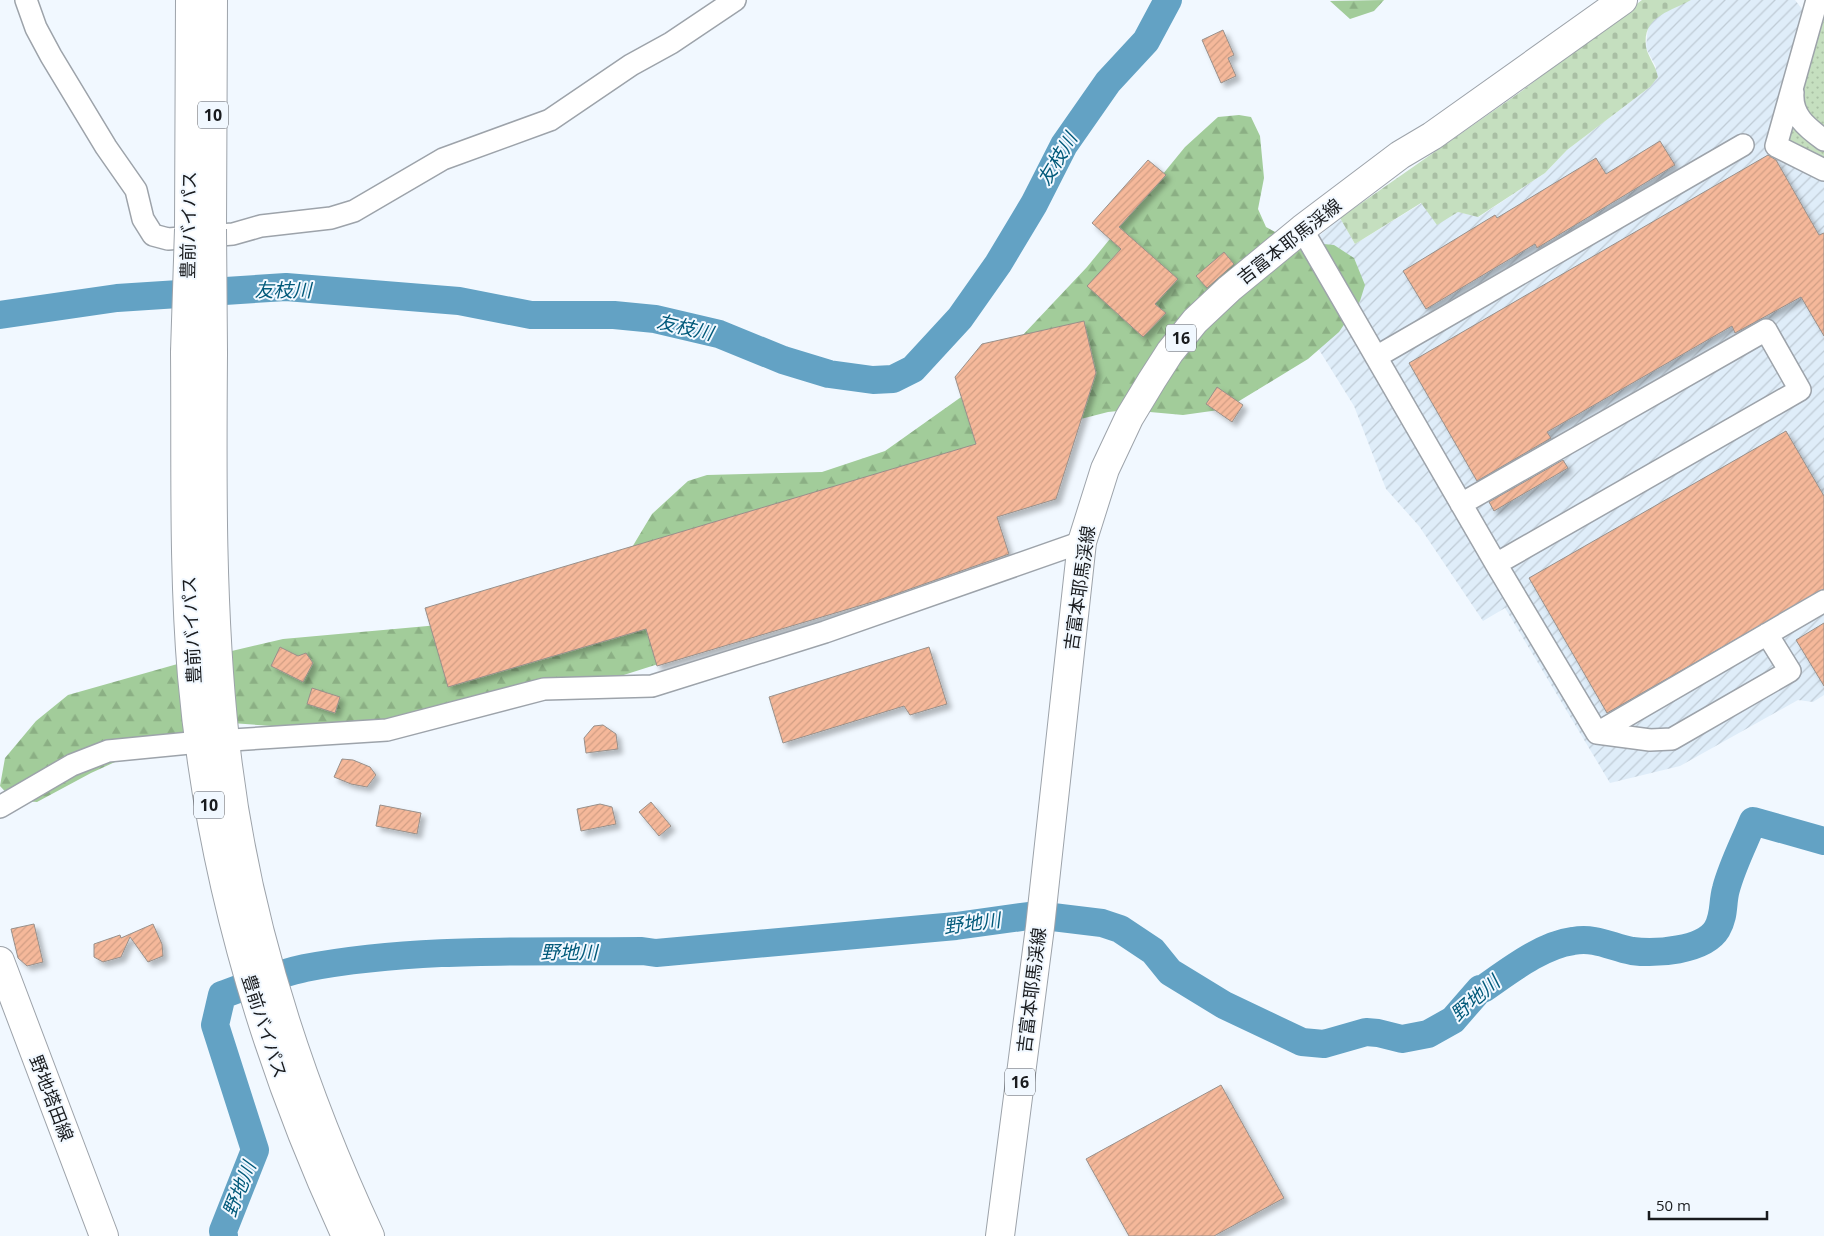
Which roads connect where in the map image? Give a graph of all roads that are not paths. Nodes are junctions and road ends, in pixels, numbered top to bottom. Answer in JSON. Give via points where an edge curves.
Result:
{"nodes":[{"id":1,"x":26,"y":0,"type":"edge"},
{"id":2,"x":190,"y":0,"type":"edge"},
{"id":3,"x":213,"y":0,"type":"edge"},
{"id":4,"x":735,"y":0,"type":"edge"},
{"id":5,"x":1624,"y":0,"type":"edge"},
{"id":6,"x":1817,"y":0,"type":"edge"},
{"id":7,"x":1793,"y":86,"type":"junction"},
{"id":8,"x":1824,"y":140,"type":"edge"},
{"id":9,"x":1743,"y":145,"type":"dead end"},
{"id":10,"x":1824,"y":170,"type":"edge"},
{"id":11,"x":200,"y":229,"type":"junction"},
{"id":12,"x":1302,"y":230,"type":"junction"},
{"id":13,"x":1376,"y":357,"type":"junction"},
{"id":14,"x":1461,"y":504,"type":"junction"},
{"id":15,"x":1082,"y":542,"type":"junction"},
{"id":16,"x":1496,"y":564,"type":"junction"},
{"id":17,"x":1824,"y":601,"type":"edge"},
{"id":18,"x":1768,"y":634,"type":"junction"},
{"id":19,"x":1597,"y":733,"type":"junction"},
{"id":20,"x":212,"y":742,"type":"junction"},
{"id":21,"x":0,"y":807,"type":"edge"},
{"id":22,"x":0,"y":961,"type":"edge"},
{"id":23,"x":104,"y":1236,"type":"edge"},
{"id":24,"x":346,"y":1236,"type":"edge"},
{"id":25,"x":370,"y":1236,"type":"edge"},
{"id":26,"x":1000,"y":1236,"type":"edge"}],
"edges":[{"from":1,"to":4,"type":"street","via":[[51,56],[136,190],[143,219],[153,235],[168,239],[233,234],[261,226],[331,218],[354,211],[443,159],[550,120]]},
{"from":2,"to":11,"type":"main road","name":"豊前バイパス","number":"10"},
{"from":3,"to":11,"type":"main road","name":"豊前バイパス","number":"10"},
{"from":5,"to":12,"type":"main road","name":"吉富本耶馬渓線","number":"16","via":[[1432,136],[1400,155]]},
{"from":6,"to":7,"type":"street"},
{"from":7,"to":8,"type":"street","via":[[1792,100],[1797,116]]},
{"from":7,"to":10,"type":"street","via":[[1776,146]]},
{"from":9,"to":13,"type":"street"},
{"from":11,"to":20,"type":"main road","name":"豊前バイパス","number":"10","bridge":true,"via":[[213,353]]},
{"from":11,"to":20,"type":"main road","name":"豊前バイパス","number":"10","bridge":true,"via":[[185,352],[187,539],[192,674]]},
{"from":12,"to":13,"type":"street"},
{"from":12,"to":15,"type":"main road","name":"吉富本耶馬渓線","number":"16","via":[[1229,289],[1170,352],[1129,418],[1105,469]]},
{"from":13,"to":14,"type":"street"},
{"from":14,"to":16,"type":"street"},
{"from":14,"to":16,"type":"street","via":[[1766,330],[1800,390]]},
{"from":15,"to":20,"type":"street","via":[[825,632],[652,686],[544,689],[387,730]]},
{"from":15,"to":26,"type":"main road","name":"吉富本耶馬渓線","number":"16","via":[[1040,927]]},
{"from":16,"to":19,"type":"street"},
{"from":17,"to":18,"type":"street"},
{"from":18,"to":19,"type":"street"},
{"from":18,"to":19,"type":"street","via":[[1790,671],[1672,740]]},
{"from":20,"to":21,"type":"street","via":[[108,751],[72,765]]},
{"from":20,"to":24,"type":"main road","name":"豊前バイパス","number":"10","via":[[226,895],[256,1003],[293,1112]]},
{"from":20,"to":25,"type":"main road","name":"豊前バイパス","number":"10","via":[[278,996],[313,1100]]},
{"from":22,"to":23,"type":"main road","name":"野地塔田線"}]}
